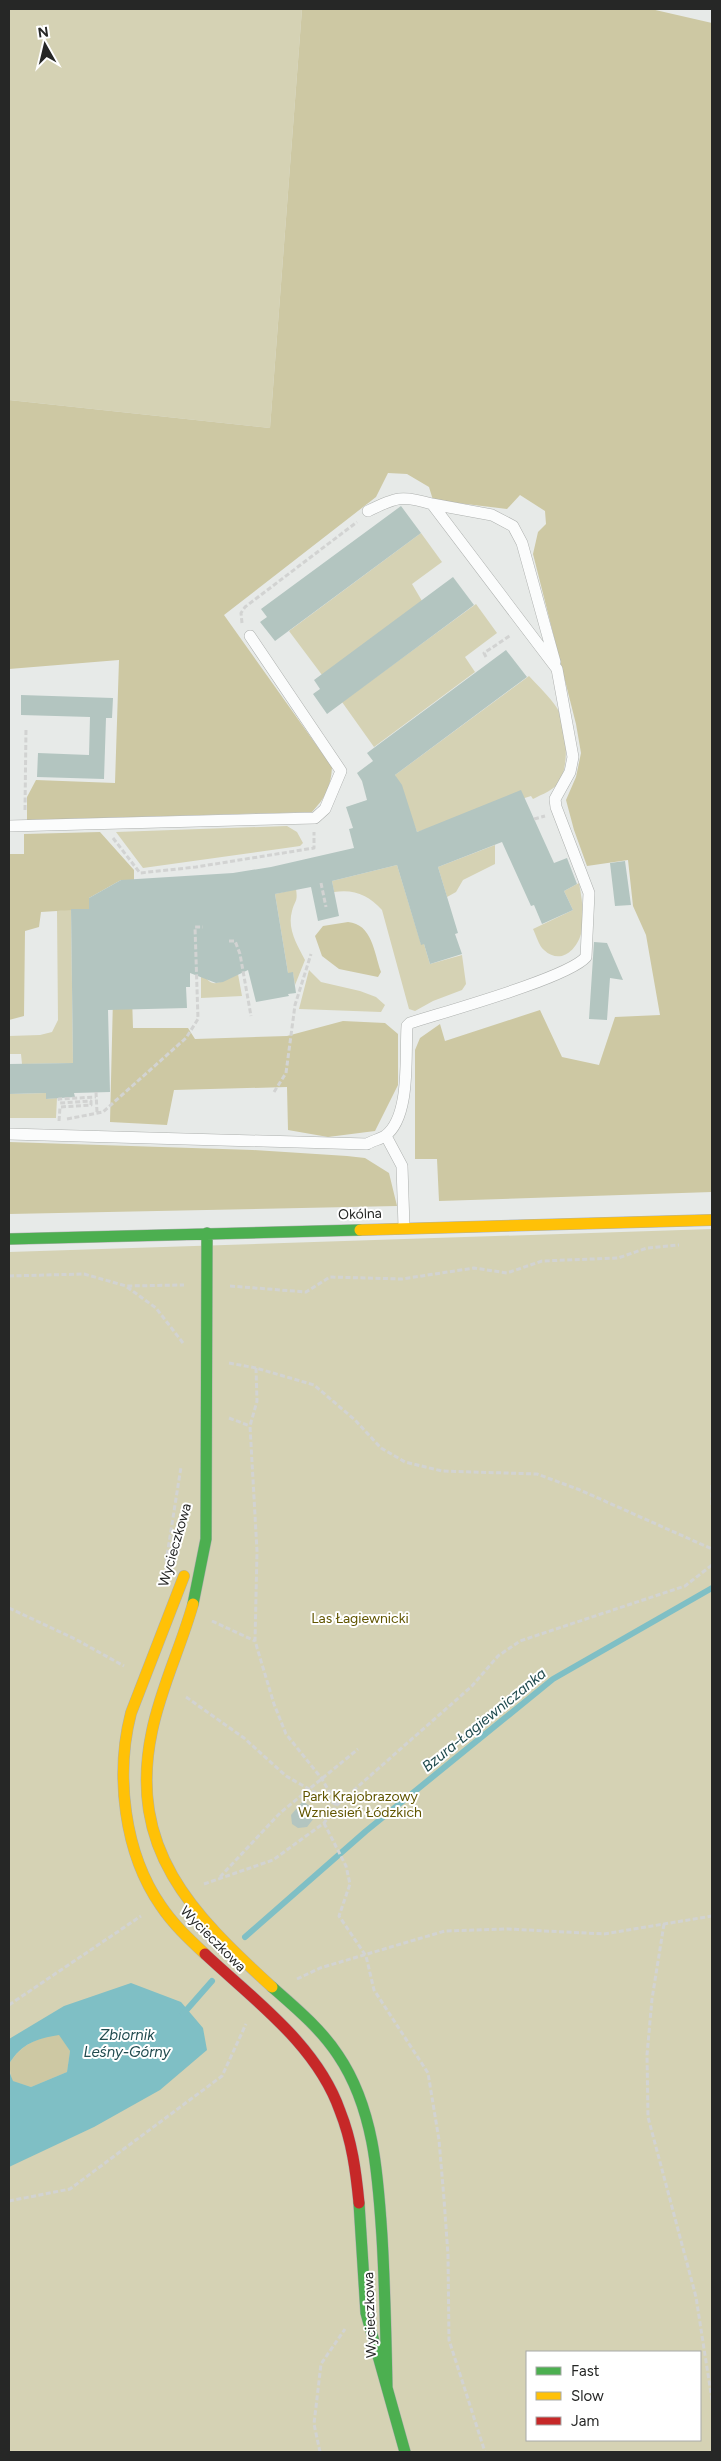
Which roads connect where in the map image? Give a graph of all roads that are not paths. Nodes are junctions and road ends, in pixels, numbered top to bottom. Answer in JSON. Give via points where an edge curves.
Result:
{"nodes":[{"id":1,"x":432,"y":504,"type":"junction"},
{"id":2,"x":368,"y":510,"type":"road end"},
{"id":3,"x":250,"y":636,"type":"road end"},
{"id":4,"x":556,"y":669,"type":"junction"},
{"id":5,"x":9,"y":826,"type":"edge"},
{"id":6,"x":9,"y":1134,"type":"edge"},
{"id":7,"x":386,"y":1136,"type":"junction"},
{"id":8,"x":712,"y":1220,"type":"edge"},
{"id":9,"x":404,"y":1227,"type":"junction"},
{"id":10,"x":207,"y":1233,"type":"junction"},
{"id":11,"x":9,"y":1239,"type":"edge"},
{"id":12,"x":206,"y":1490,"type":"junction"},
{"id":13,"x":192,"y":1549,"type":"dead end"},
{"id":14,"x":187,"y":1566,"type":"dead end"},
{"id":15,"x":387,"y":2388,"type":"junction"},
{"id":16,"x":405,"y":2452,"type":"edge"}],
"edges":[{"from":1,"to":2,"type":"lane","via":[[409,497]]},
{"from":1,"to":4,"type":"lane"},
{"from":1,"to":4,"type":"lane","via":[[492,515],[512,526],[522,543]]},
{"from":3,"to":5,"type":"lane","via":[[340,771],[325,809],[315,818]]},
{"from":4,"to":7,"type":"lane","via":[[573,757],[570,772],[555,800],[589,893],[586,957],[579,964],[550,977],[410,1022],[406,1036],[404,1098],[398,1120]]},
{"from":6,"to":7,"type":"lane","via":[[367,1144]]},
{"from":7,"to":9,"type":"lane","via":[[402,1166]]},
{"from":8,"to":9,"type":"street","name":"Okólna"},
{"from":9,"to":10,"type":"street","name":"Okólna"},
{"from":10,"to":11,"type":"street","name":"Okólna"},
{"from":10,"to":12,"type":"street","name":"Wycieczkowa"},
{"from":12,"to":13,"type":"street","name":"Wycieczkowa"},
{"from":12,"to":15,"type":"street","name":"Wycieczkowa","via":[[206,1539],[200,1580],[151,1727],[147,1763],[153,1831],[179,1892],[217,1936],[314,2026],[339,2057],[359,2097],[372,2138],[378,2178]]},
{"from":14,"to":15,"type":"street","name":"Wycieczkowa","via":[[144,1676],[126,1734],[124,1769],[133,1844],[159,1904],[195,1946],[285,2030],[321,2074],[338,2105],[351,2137],[357,2174],[364,2302],[371,2340]]},
{"from":15,"to":16,"type":"street","name":"Wycieczkowa"}]}
